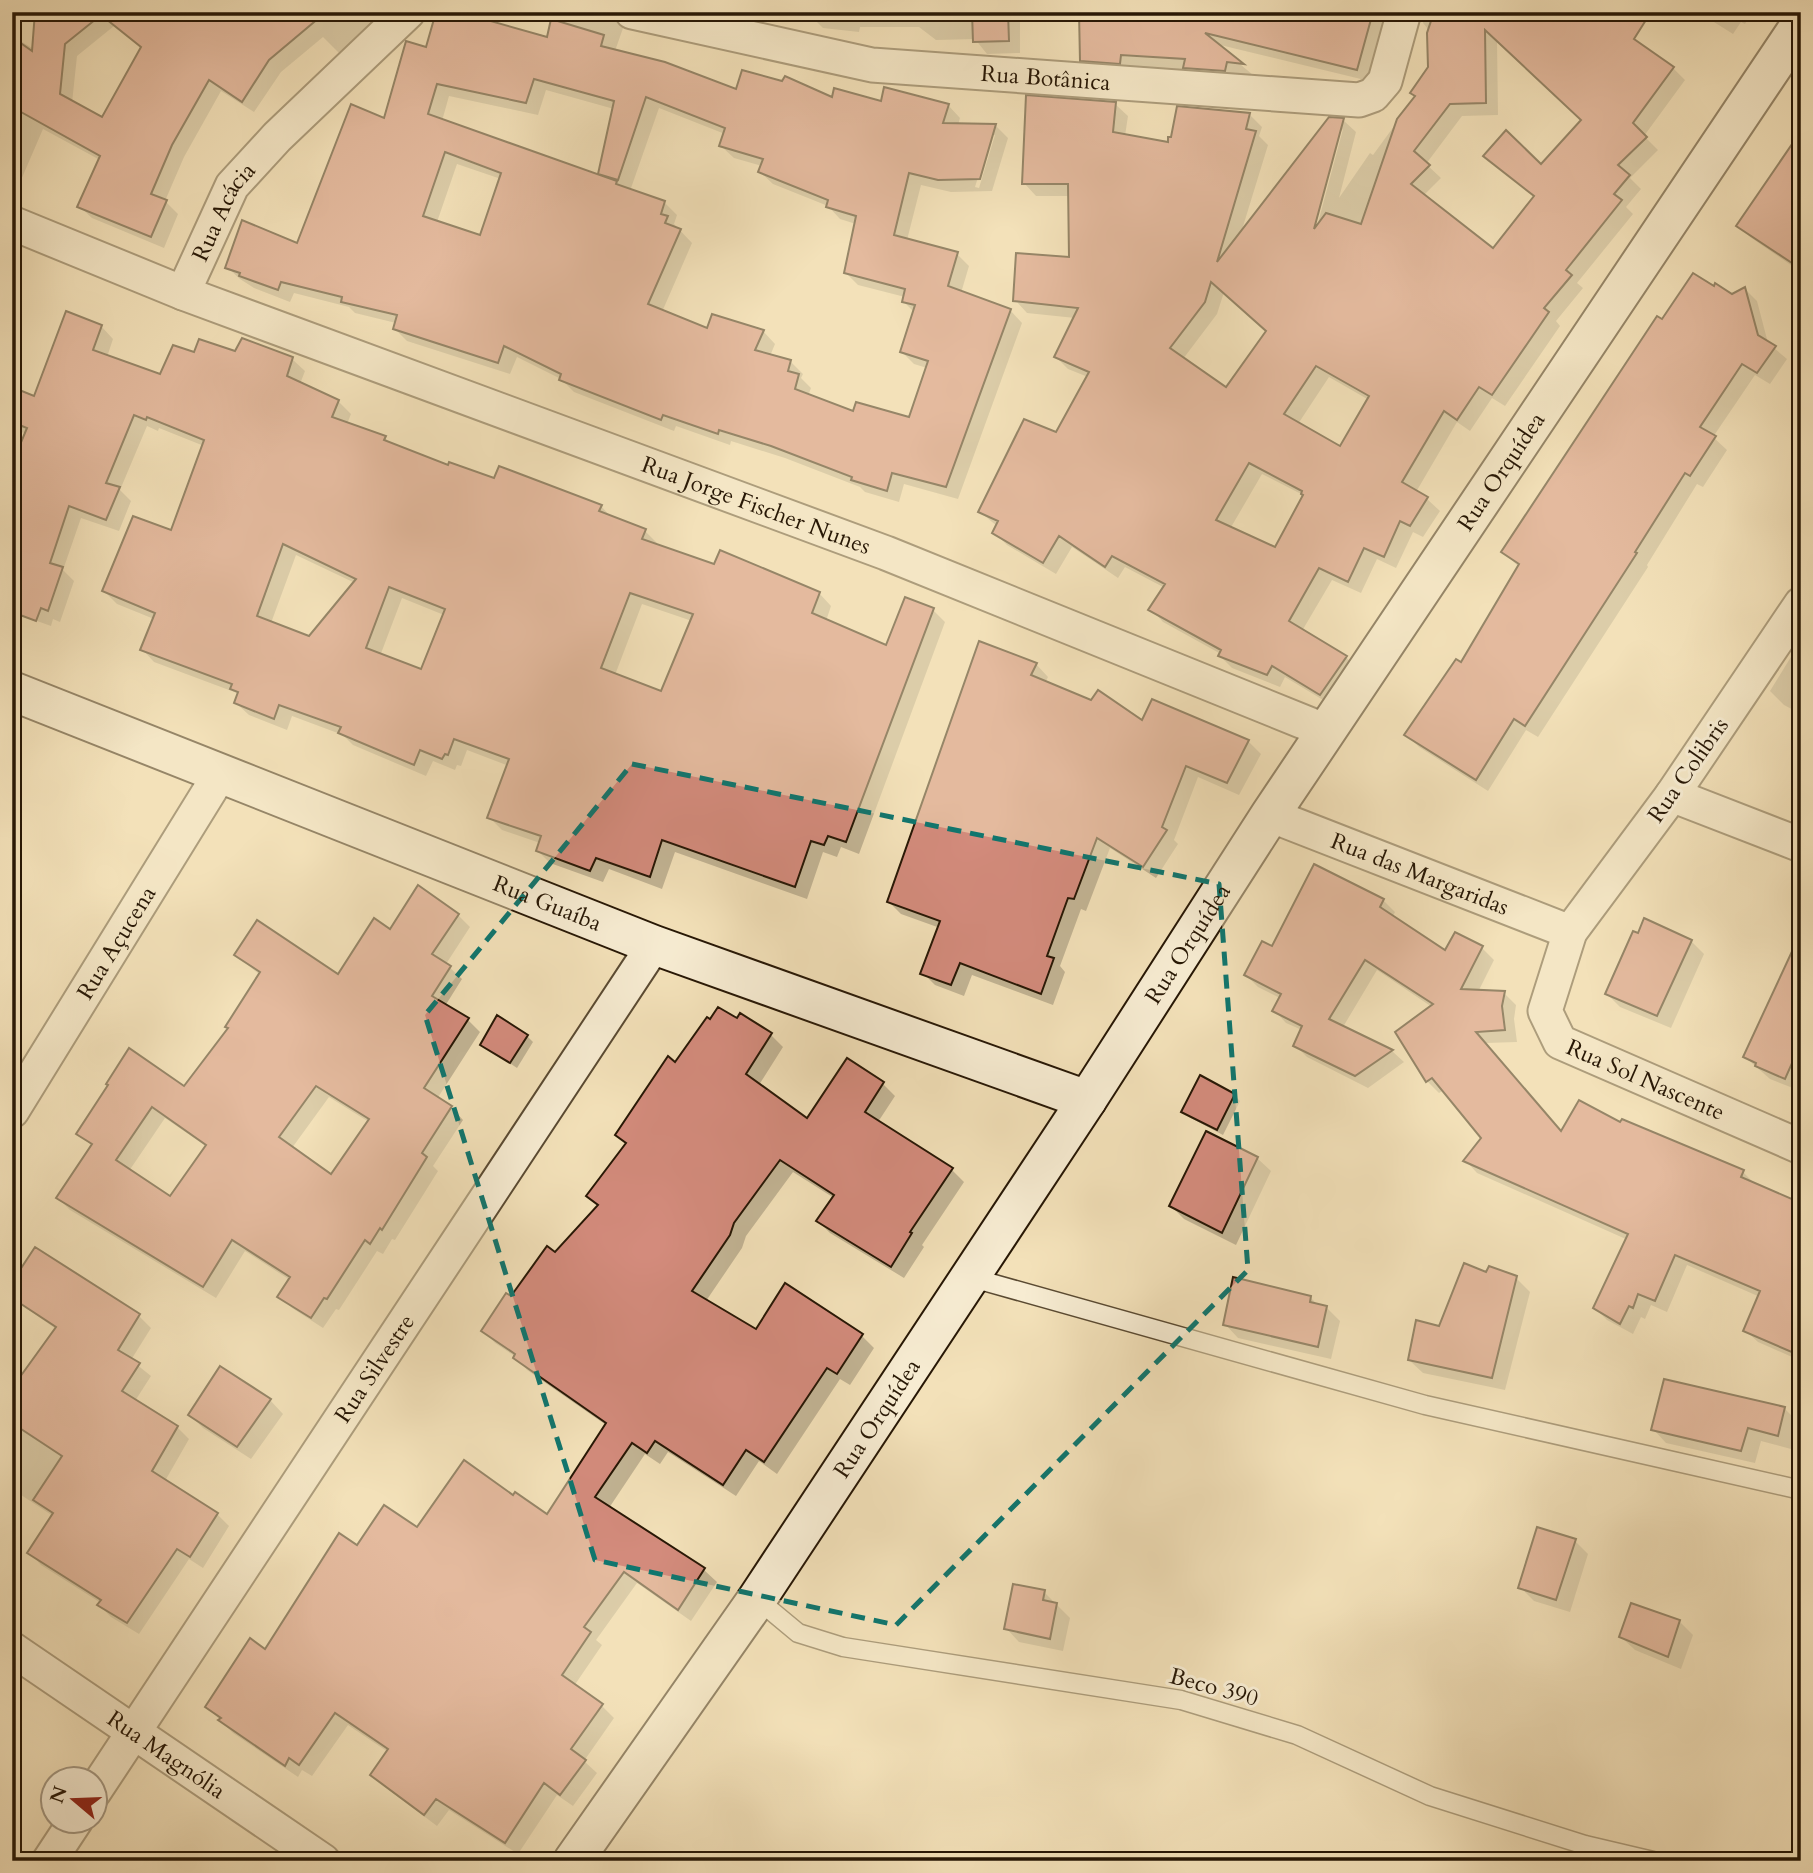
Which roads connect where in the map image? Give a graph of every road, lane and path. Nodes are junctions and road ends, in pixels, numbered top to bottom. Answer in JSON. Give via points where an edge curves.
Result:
{"nodes":[{"id":1,"x":408,"y":12,"type":"edge"},
{"id":2,"x":632,"y":12,"type":"edge"},
{"id":3,"x":1404,"y":12,"type":"edge"},
{"id":4,"x":1801,"y":24,"type":"edge"},
{"id":5,"x":12,"y":223,"type":"edge"},
{"id":6,"x":183,"y":293,"type":"junction"},
{"id":7,"x":1801,"y":604,"type":"edge"},
{"id":8,"x":12,"y":691,"type":"edge"},
{"id":9,"x":1326,"y":731,"type":"junction"},
{"id":10,"x":220,"y":774,"type":"junction"},
{"id":11,"x":1672,"y":795,"type":"junction"},
{"id":12,"x":1270,"y":815,"type":"junction"},
{"id":13,"x":1801,"y":845,"type":"edge"},
{"id":14,"x":1570,"y":932,"type":"junction"},
{"id":15,"x":654,"y":945,"type":"junction"},
{"id":16,"x":1087,"y":1100,"type":"junction"},
{"id":17,"x":12,"y":1111,"type":"edge"},
{"id":18,"x":1801,"y":1147,"type":"edge"},
{"id":19,"x":970,"y":1276,"type":"junction"},
{"id":20,"x":1801,"y":1489,"type":"edge"},
{"id":21,"x":757,"y":1599,"type":"junction"},
{"id":22,"x":12,"y":1648,"type":"edge"},
{"id":23,"x":134,"y":1732,"type":"junction"},
{"id":24,"x":108,"y":1770,"type":"edge"},
{"id":25,"x":67,"y":1834,"type":"edge"},
{"id":26,"x":49,"y":1861,"type":"edge"},
{"id":27,"x":323,"y":1861,"type":"edge"},
{"id":28,"x":573,"y":1861,"type":"edge"},
{"id":29,"x":1653,"y":1861,"type":"edge"}],
"edges":[{"from":1,"to":6,"type":"street","name":"Rua Acácia","via":[[232,186]]},
{"from":2,"to":3,"type":"street","name":"Rua Botânica","via":[[873,65],[1359,100],[1373,95],[1385,81]]},
{"from":4,"to":9,"type":"street","name":"Rua Orquídea"},
{"from":5,"to":6,"type":"street"},
{"from":6,"to":9,"type":"street","name":"Rua Jorge Fischer Nunes","via":[[886,554]]},
{"from":7,"to":11,"type":"street","name":"Rua Colibris"},
{"from":8,"to":10,"type":"street","name":"Rua Guaíba"},
{"from":9,"to":12,"type":"street","name":"Rua Orquídea"},
{"from":10,"to":15,"type":"street","name":"Rua Guaíba"},
{"from":10,"to":17,"type":"street","name":"Rua Açucena"},
{"from":11,"to":13,"type":"street"},
{"from":11,"to":14,"type":"street","name":"Rua Colibris"},
{"from":12,"to":14,"type":"street","name":"Rua das Margaridas"},
{"from":12,"to":16,"type":"street","name":"Rua Orquídea"},
{"from":14,"to":18,"type":"street","name":"Rua Sol Nascente","via":[[1545,1011],[1560,1042]]},
{"from":15,"to":16,"type":"street","name":"Rua Guaíba"},
{"from":15,"to":23,"type":"street","name":"Rua Silvestre"},
{"from":16,"to":19,"type":"street","name":"Rua Orquídea"},
{"from":19,"to":20,"type":"lane","via":[[1425,1405]]},
{"from":19,"to":21,"type":"street","name":"Rua Orquídea"},
{"from":21,"to":28,"type":"street","name":"Rua Orquídea"},
{"from":21,"to":29,"type":"lane","name":"Beco 390","via":[[798,1633],[843,1647],[1181,1700],[1297,1735],[1430,1796],[1585,1845]]},
{"from":22,"to":23,"type":"street","name":"Rua Magnólia"},
{"from":23,"to":24,"type":"street","name":"Rua Silvestre"},
{"from":23,"to":27,"type":"street","name":"Rua Magnólia"},
{"from":25,"to":26,"type":"street"}]}
